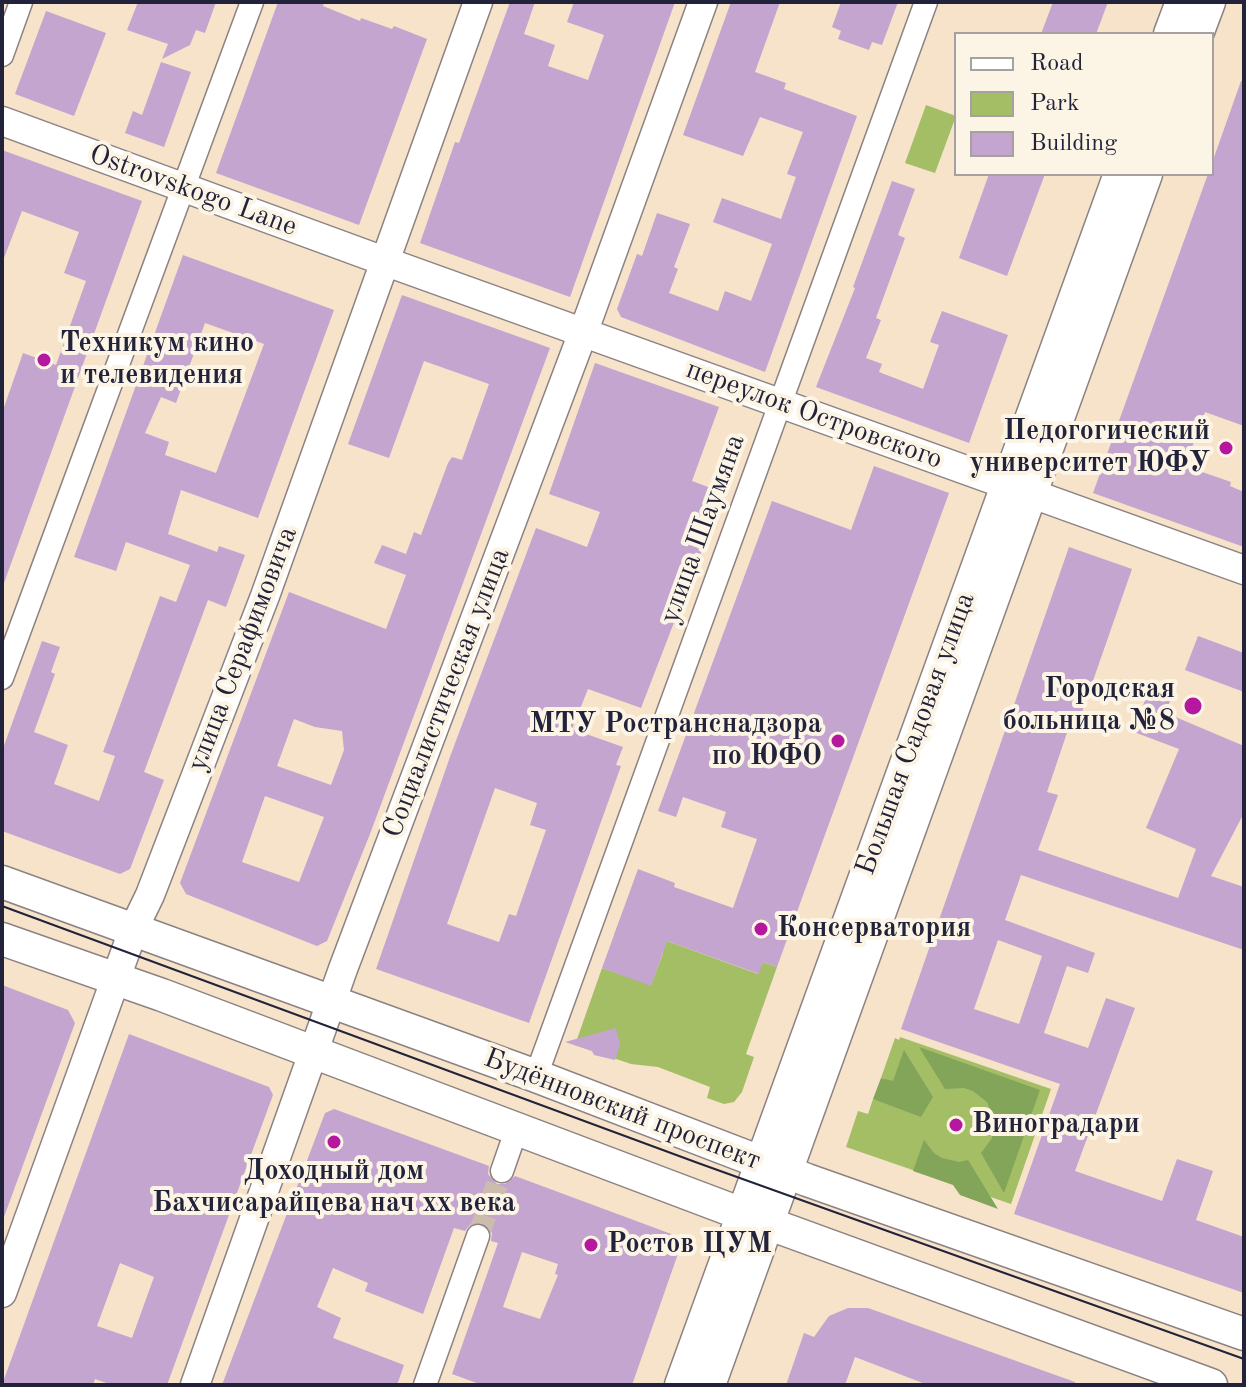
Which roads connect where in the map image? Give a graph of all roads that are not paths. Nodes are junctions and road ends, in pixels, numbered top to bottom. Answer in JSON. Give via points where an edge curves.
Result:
{"nodes":[{"id":1,"x":21,"y":2,"type":"edge"},
{"id":2,"x":252,"y":2,"type":"edge"},
{"id":3,"x":478,"y":2,"type":"edge"},
{"id":4,"x":703,"y":2,"type":"edge"},
{"id":5,"x":926,"y":2,"type":"edge"},
{"id":6,"x":1182,"y":2,"type":"edge"},
{"id":7,"x":1209,"y":2,"type":"edge"},
{"id":8,"x":1171,"y":32,"type":"edge"},
{"id":9,"x":1198,"y":32,"type":"edge"},
{"id":10,"x":2,"y":55,"type":"edge"},
{"id":11,"x":2,"y":121,"type":"edge"},
{"id":12,"x":1119,"y":176,"type":"edge"},
{"id":13,"x":1145,"y":176,"type":"edge"},
{"id":14,"x":185,"y":188,"type":"junction"},
{"id":15,"x":384,"y":261,"type":"junction"},
{"id":16,"x":583,"y":333,"type":"junction"},
{"id":17,"x":781,"y":404,"type":"junction"},
{"id":18,"x":1019,"y":488,"type":"junction"},
{"id":19,"x":1244,"y":570,"type":"edge"},
{"id":20,"x":2,"y":678,"type":"edge"},
{"id":21,"x":2,"y":882,"type":"edge"},
{"id":22,"x":134,"y":928,"type":"junction"},
{"id":23,"x":2,"y":939,"type":"edge"},
{"id":24,"x":115,"y":980,"type":"junction"},
{"id":25,"x":332,"y":1003,"type":"junction"},
{"id":26,"x":313,"y":1054,"type":"junction"},
{"id":27,"x":536,"y":1076,"type":"junction"},
{"id":28,"x":517,"y":1128,"type":"junction"},
{"id":29,"x":773,"y":1167,"type":"junction"},
{"id":30,"x":502,"y":1171,"type":"tunnel mouth"},
{"id":31,"x":754,"y":1218,"type":"junction"},
{"id":32,"x":478,"y":1236,"type":"tunnel mouth"},
{"id":33,"x":2,"y":1293,"type":"edge"},
{"id":34,"x":1244,"y":1334,"type":"edge"},
{"id":35,"x":195,"y":1385,"type":"edge"},
{"id":36,"x":425,"y":1385,"type":"edge"},
{"id":37,"x":681,"y":1385,"type":"edge"},
{"id":38,"x":709,"y":1385,"type":"edge"},
{"id":39,"x":1211,"y":1385,"type":"edge"}],
"edges":[{"from":1,"to":10,"type":"street"},
{"from":2,"to":14,"type":"street"},
{"from":3,"to":15,"type":"street","name":"улица Серафимовича"},
{"from":4,"to":16,"type":"street","name":"Социалистическая улица"},
{"from":5,"to":17,"type":"street","name":"улица Шаумяна"},
{"from":6,"to":8,"type":"main road"},
{"from":7,"to":9,"type":"main road"},
{"from":11,"to":14,"type":"street","name":"Ostrovskogo Lane"},
{"from":12,"to":18,"type":"main road","name":"Большая Садовая улица"},
{"from":13,"to":18,"type":"main road","name":"Большая Садовая улица"},
{"from":14,"to":15,"type":"street","name":"Ostrovskogo Lane"},
{"from":14,"to":20,"type":"street"},
{"from":15,"to":16,"type":"street","name":"переулок Островского"},
{"from":15,"to":22,"type":"street","name":"улица Серафимовича","via":[[265,596]]},
{"from":16,"to":17,"type":"street","name":"переулок Островского"},
{"from":16,"to":25,"type":"street","name":"Социалистическая улица"},
{"from":17,"to":18,"type":"street","name":"переулок Островского"},
{"from":17,"to":27,"type":"street","name":"улица Шаумяна"},
{"from":18,"to":19,"type":"street","name":"переулок Островского"},
{"from":18,"to":29,"type":"main road","name":"Большая Садовая улица"},
{"from":21,"to":22,"type":"main road","name":"Будённовский проспект"},
{"from":22,"to":24,"type":"street","name":"улица Серафимовича"},
{"from":22,"to":25,"type":"main road","name":"Будённовский проспект"},
{"from":23,"to":24,"type":"main road","name":"Будённовский проспект"},
{"from":24,"to":26,"type":"main road","name":"Будённовский проспект"},
{"from":24,"to":33,"type":"street","name":"улица Серафимовича"},
{"from":25,"to":26,"type":"street","name":"Социалистическая улица"},
{"from":25,"to":27,"type":"main road","name":"Будённовский проспект"},
{"from":26,"to":28,"type":"main road","name":"Будённовский проспект"},
{"from":26,"to":35,"type":"street","name":"Социалистическая улица"},
{"from":27,"to":29,"type":"main road","name":"Будённовский проспект"},
{"from":28,"to":30,"type":"street"},
{"from":28,"to":31,"type":"main road","name":"Будённовский проспект"},
{"from":29,"to":31,"type":"main road","name":"Большая Садовая улица"},
{"from":29,"to":34,"type":"main road","name":"Будённовский проспект"},
{"from":31,"to":37,"type":"main road","name":"Большая Садовая улица"},
{"from":31,"to":38,"type":"main road","name":"Большая Садовая улица"},
{"from":31,"to":39,"type":"main road","name":"Будённовский проспект"},
{"from":32,"to":36,"type":"street"}]}
